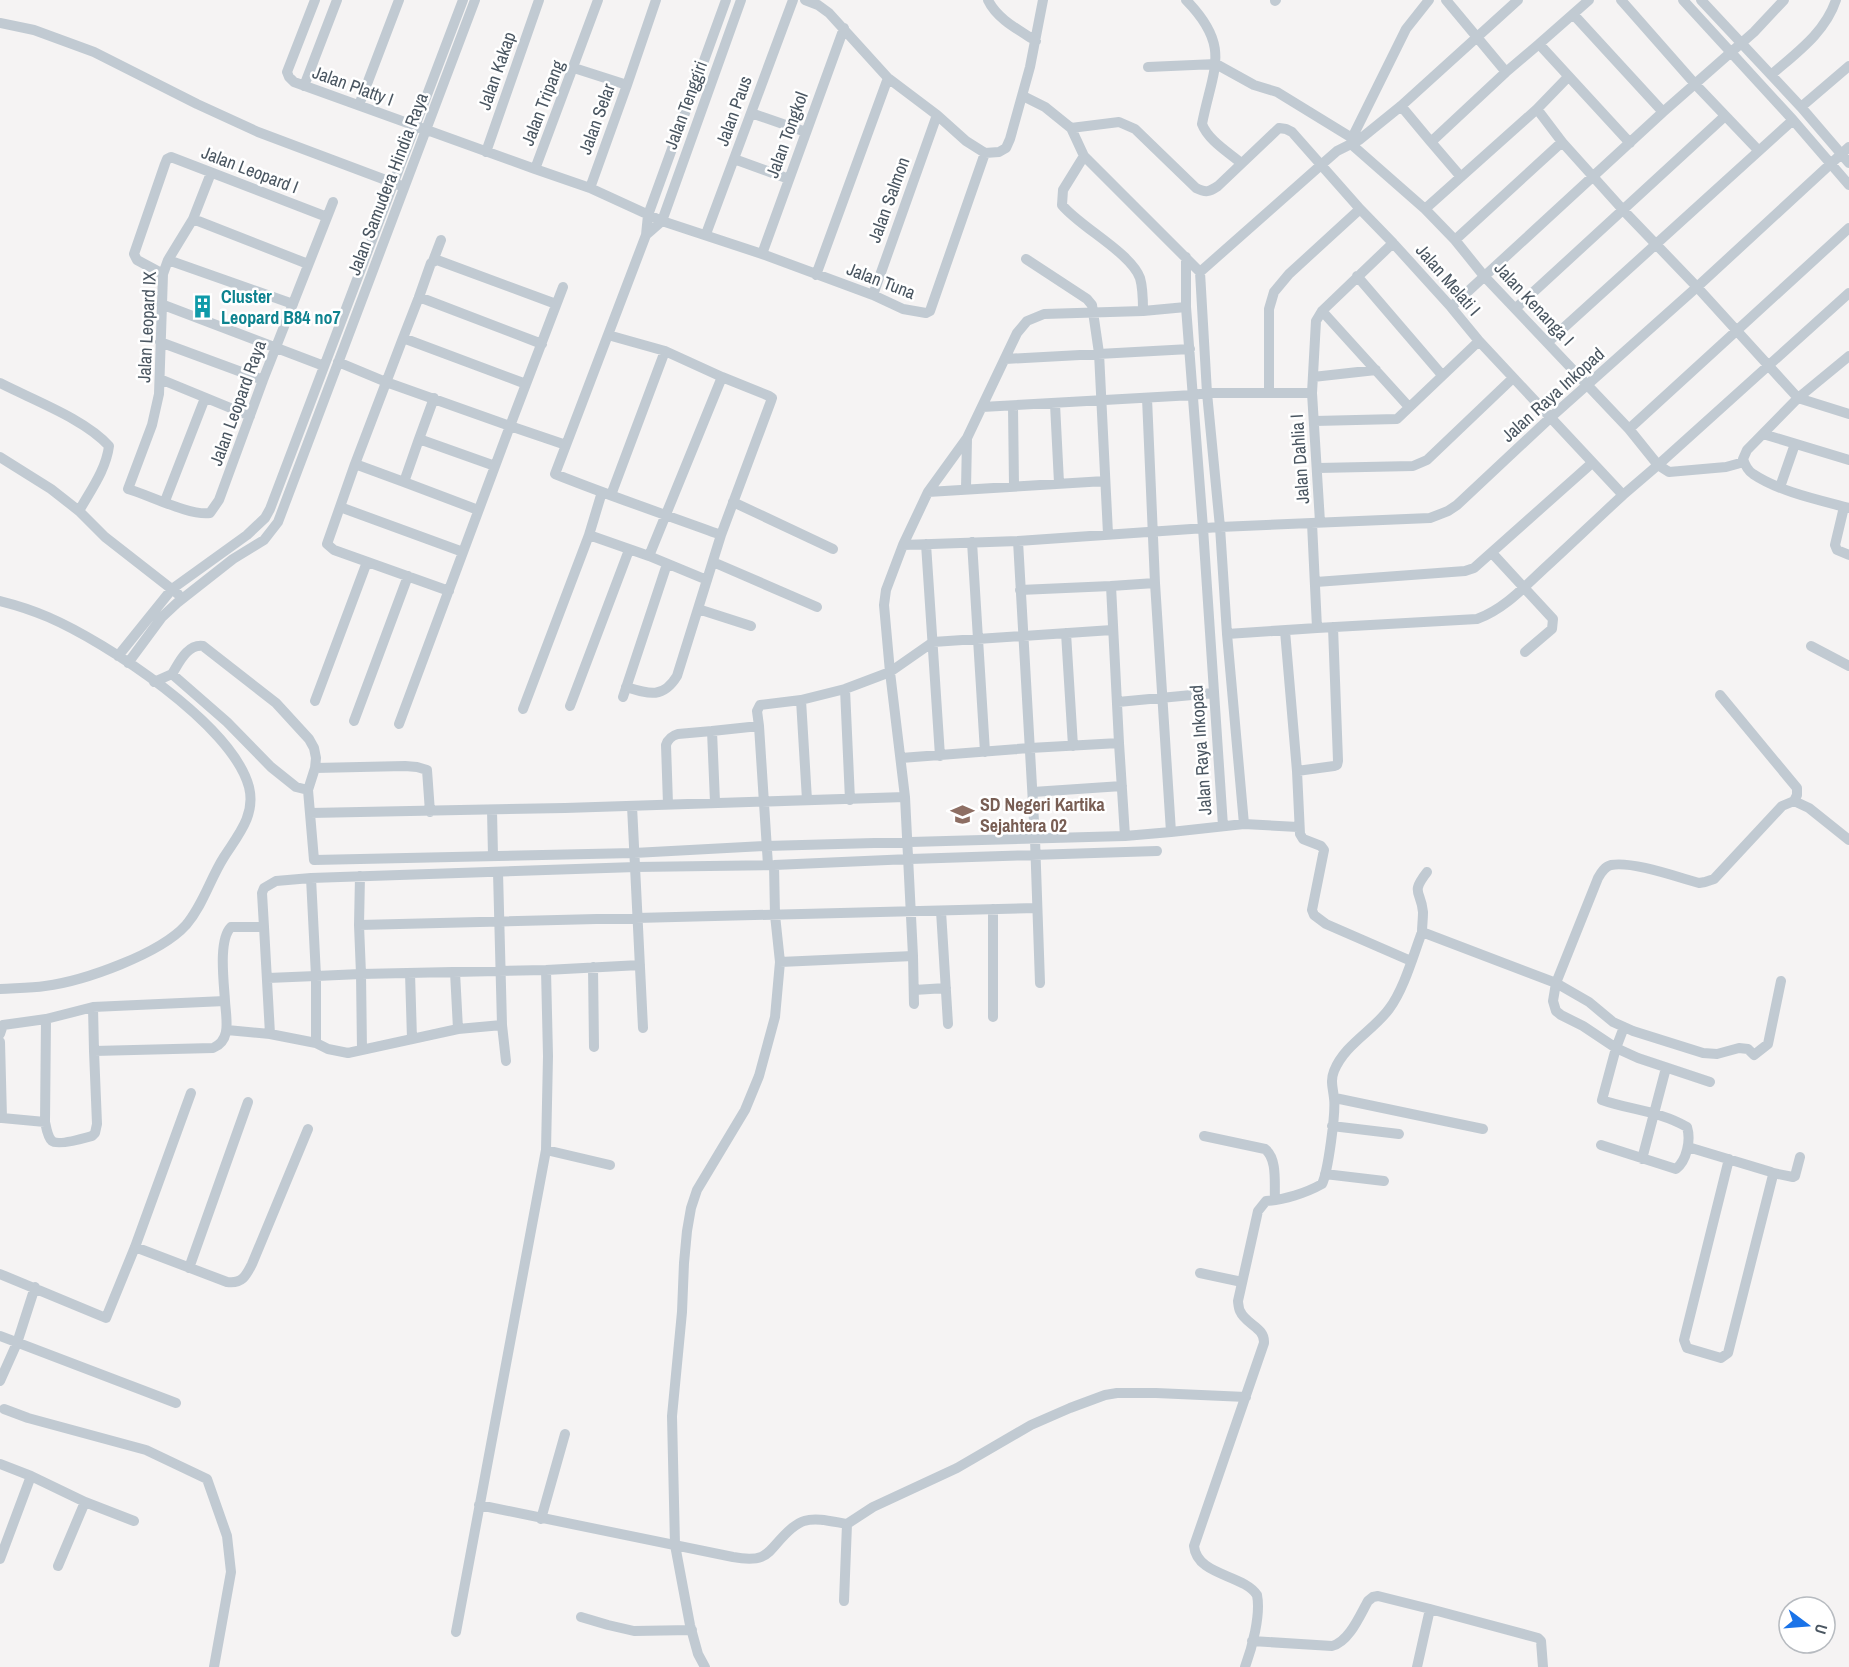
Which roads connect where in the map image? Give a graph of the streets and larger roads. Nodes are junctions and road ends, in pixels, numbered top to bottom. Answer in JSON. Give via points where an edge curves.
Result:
{"nodes":[{"id":1,"x":315,"y":0,"type":"edge"},
{"id":2,"x":337,"y":0,"type":"edge"},
{"id":3,"x":399,"y":0,"type":"edge"},
{"id":4,"x":463,"y":0,"type":"edge"},
{"id":5,"x":475,"y":0,"type":"edge"},
{"id":6,"x":539,"y":0,"type":"edge"},
{"id":7,"x":598,"y":0,"type":"edge"},
{"id":8,"x":656,"y":0,"type":"edge"},
{"id":9,"x":726,"y":0,"type":"edge"},
{"id":10,"x":741,"y":0,"type":"edge"},
{"id":11,"x":793,"y":0,"type":"edge"},
{"id":12,"x":805,"y":0,"type":"edge"},
{"id":13,"x":988,"y":0,"type":"edge"},
{"id":14,"x":1043,"y":0,"type":"edge"},
{"id":15,"x":1186,"y":0,"type":"edge"},
{"id":16,"x":1429,"y":0,"type":"edge"},
{"id":17,"x":1446,"y":0,"type":"edge"},
{"id":18,"x":1518,"y":0,"type":"edge"},
{"id":19,"x":1588,"y":0,"type":"edge"},
{"id":20,"x":1621,"y":0,"type":"edge"},
{"id":21,"x":1683,"y":0,"type":"edge"},
{"id":22,"x":1701,"y":0,"type":"edge"},
{"id":23,"x":1836,"y":0,"type":"edge"},
{"id":24,"x":1777,"y":3,"type":"edge"},
{"id":25,"x":1573,"y":14,"type":"junction"},
{"id":26,"x":0,"y":23,"type":"edge"},
{"id":27,"x":844,"y":28,"type":"junction"},
{"id":28,"x":1478,"y":37,"type":"junction"},
{"id":29,"x":1036,"y":41,"type":"junction"},
{"id":30,"x":1741,"y":43,"type":"junction"},
{"id":31,"x":1539,"y":44,"type":"junction"},
{"id":32,"x":1731,"y":52,"type":"junction"},
{"id":33,"x":1216,"y":64,"type":"junction"},
{"id":34,"x":1849,"y":66,"type":"edge"},
{"id":35,"x":1148,"y":67,"type":"dead end"},
{"id":36,"x":574,"y":68,"type":"junction"},
{"id":37,"x":1506,"y":72,"type":"junction"},
{"id":38,"x":1771,"y":75,"type":"junction"},
{"id":39,"x":1568,"y":76,"type":"junction"},
{"id":40,"x":888,"y":78,"type":"junction"},
{"id":41,"x":1695,"y":84,"type":"junction"},
{"id":42,"x":627,"y":85,"type":"junction"},
{"id":43,"x":303,"y":86,"type":"junction"},
{"id":44,"x":1023,"y":96,"type":"junction"},
{"id":45,"x":359,"y":105,"type":"junction"},
{"id":46,"x":1401,"y":106,"type":"junction"},
{"id":47,"x":1801,"y":107,"type":"junction"},
{"id":48,"x":1537,"y":109,"type":"junction"},
{"id":49,"x":1663,"y":112,"type":"junction"},
{"id":50,"x":751,"y":113,"type":"junction"},
{"id":51,"x":937,"y":115,"type":"junction"},
{"id":52,"x":1725,"y":116,"type":"junction"},
{"id":53,"x":1793,"y":120,"type":"junction"},
{"id":54,"x":415,"y":125,"type":"junction"},
{"id":55,"x":1071,"y":128,"type":"junction"},
{"id":56,"x":427,"y":129,"type":"junction"},
{"id":57,"x":806,"y":132,"type":"junction"},
{"id":58,"x":1352,"y":141,"type":"junction"},
{"id":59,"x":1431,"y":142,"type":"junction"},
{"id":60,"x":1562,"y":142,"type":"junction"},
{"id":61,"x":1630,"y":143,"type":"junction"},
{"id":62,"x":1758,"y":150,"type":"junction"},
{"id":63,"x":1845,"y":150,"type":"edge"},
{"id":64,"x":486,"y":152,"type":"junction"},
{"id":65,"x":985,"y":153,"type":"junction"},
{"id":66,"x":1084,"y":156,"type":"junction"},
{"id":67,"x":734,"y":159,"type":"junction"},
{"id":68,"x":1831,"y":162,"type":"junction"},
{"id":69,"x":1241,"y":163,"type":"junction"},
{"id":70,"x":1849,"y":163,"type":"edge"},
{"id":71,"x":1321,"y":165,"type":"junction"},
{"id":72,"x":536,"y":169,"type":"junction"},
{"id":73,"x":211,"y":173,"type":"junction"},
{"id":74,"x":1593,"y":176,"type":"junction"},
{"id":75,"x":1461,"y":177,"type":"junction"},
{"id":76,"x":789,"y":179,"type":"junction"},
{"id":77,"x":393,"y":183,"type":"junction"},
{"id":78,"x":1849,"y":185,"type":"edge"},
{"id":79,"x":405,"y":186,"type":"junction"},
{"id":80,"x":590,"y":188,"type":"junction"},
{"id":81,"x":387,"y":201,"type":"junction"},
{"id":82,"x":333,"y":202,"type":"dead end"},
{"id":83,"x":398,"y":206,"type":"junction"},
{"id":84,"x":1360,"y":209,"type":"junction"},
{"id":85,"x":1425,"y":209,"type":"junction"},
{"id":86,"x":1624,"y":211,"type":"junction"},
{"id":87,"x":648,"y":215,"type":"junction"},
{"id":88,"x":327,"y":217,"type":"junction"},
{"id":89,"x":193,"y":219,"type":"junction"},
{"id":90,"x":662,"y":221,"type":"junction"},
{"id":91,"x":1849,"y":228,"type":"edge"},
{"id":92,"x":706,"y":234,"type":"junction"},
{"id":93,"x":646,"y":235,"type":"junction"},
{"id":94,"x":441,"y":240,"type":"dead end"},
{"id":95,"x":1455,"y":240,"type":"junction"},
{"id":96,"x":1393,"y":243,"type":"junction"},
{"id":97,"x":1655,"y":244,"type":"junction"},
{"id":98,"x":762,"y":254,"type":"junction"},
{"id":99,"x":1186,"y":257,"type":"junction"},
{"id":100,"x":1026,"y":259,"type":"dead end"},
{"id":101,"x":168,"y":260,"type":"junction"},
{"id":102,"x":433,"y":261,"type":"junction"},
{"id":103,"x":308,"y":264,"type":"junction"},
{"id":104,"x":1200,"y":272,"type":"junction"},
{"id":105,"x":163,"y":274,"type":"junction"},
{"id":106,"x":816,"y":275,"type":"junction"},
{"id":107,"x":1357,"y":276,"type":"junction"},
{"id":108,"x":1484,"y":276,"type":"junction"},
{"id":109,"x":563,"y":287,"type":"dead end"},
{"id":110,"x":1697,"y":287,"type":"junction"},
{"id":111,"x":1849,"y":292,"type":"edge"},
{"id":112,"x":873,"y":295,"type":"junction"},
{"id":113,"x":419,"y":297,"type":"junction"},
{"id":114,"x":161,"y":304,"type":"junction"},
{"id":115,"x":293,"y":304,"type":"junction"},
{"id":116,"x":556,"y":304,"type":"junction"},
{"id":117,"x":1186,"y":307,"type":"junction"},
{"id":118,"x":1452,"y":308,"type":"junction"},
{"id":119,"x":1516,"y":308,"type":"junction"},
{"id":120,"x":1143,"y":311,"type":"junction"},
{"id":121,"x":1322,"y":311,"type":"junction"},
{"id":122,"x":1093,"y":312,"type":"junction"},
{"id":123,"x":1736,"y":330,"type":"junction"},
{"id":124,"x":608,"y":335,"type":"junction"},
{"id":125,"x":403,"y":338,"type":"junction"},
{"id":126,"x":1479,"y":341,"type":"junction"},
{"id":127,"x":160,"y":342,"type":"junction"},
{"id":128,"x":1548,"y":342,"type":"junction"},
{"id":129,"x":542,"y":344,"type":"junction"},
{"id":130,"x":276,"y":348,"type":"junction"},
{"id":131,"x":1190,"y":349,"type":"junction"},
{"id":132,"x":665,"y":351,"type":"junction"},
{"id":133,"x":1099,"y":353,"type":"junction"},
{"id":134,"x":1849,"y":356,"type":"edge"},
{"id":135,"x":1005,"y":359,"type":"junction"},
{"id":136,"x":338,"y":362,"type":"junction"},
{"id":137,"x":324,"y":366,"type":"junction"},
{"id":138,"x":1769,"y":366,"type":"junction"},
{"id":139,"x":1844,"y":366,"type":"edge"},
{"id":140,"x":1376,"y":370,"type":"junction"},
{"id":141,"x":1442,"y":375,"type":"junction"},
{"id":142,"x":722,"y":377,"type":"junction"},
{"id":143,"x":1313,"y":377,"type":"junction"},
{"id":144,"x":1513,"y":378,"type":"junction"},
{"id":145,"x":160,"y":380,"type":"junction"},
{"id":146,"x":263,"y":380,"type":"junction"},
{"id":147,"x":386,"y":382,"type":"junction"},
{"id":148,"x":0,"y":383,"type":"edge"},
{"id":149,"x":526,"y":384,"type":"junction"},
{"id":150,"x":1587,"y":386,"type":"junction"},
{"id":151,"x":1269,"y":392,"type":"junction"},
{"id":152,"x":1207,"y":393,"type":"junction"},
{"id":153,"x":1312,"y":393,"type":"junction"},
{"id":154,"x":1192,"y":395,"type":"junction"},
{"id":155,"x":205,"y":398,"type":"junction"},
{"id":156,"x":434,"y":398,"type":"junction"},
{"id":157,"x":1147,"y":398,"type":"junction"},
{"id":158,"x":1798,"y":398,"type":"junction"},
{"id":159,"x":310,"y":399,"type":"junction"},
{"id":160,"x":1102,"y":402,"type":"junction"},
{"id":161,"x":322,"y":404,"type":"junction"},
{"id":162,"x":1055,"y":404,"type":"junction"},
{"id":163,"x":982,"y":407,"type":"junction"},
{"id":164,"x":1013,"y":407,"type":"junction"},
{"id":165,"x":1409,"y":407,"type":"junction"},
{"id":166,"x":1849,"y":414,"type":"edge"},
{"id":167,"x":250,"y":416,"type":"junction"},
{"id":168,"x":1550,"y":418,"type":"junction"},
{"id":169,"x":1314,"y":421,"type":"junction"},
{"id":170,"x":510,"y":426,"type":"junction"},
{"id":171,"x":1629,"y":429,"type":"junction"},
{"id":172,"x":1763,"y":435,"type":"junction"},
{"id":173,"x":967,"y":438,"type":"junction"},
{"id":174,"x":419,"y":439,"type":"junction"},
{"id":175,"x":1795,"y":444,"type":"junction"},
{"id":176,"x":566,"y":445,"type":"junction"},
{"id":177,"x":0,"y":457,"type":"edge"},
{"id":178,"x":1849,"y":460,"type":"edge"},
{"id":179,"x":1744,"y":462,"type":"junction"},
{"id":180,"x":1592,"y":463,"type":"junction"},
{"id":181,"x":355,"y":464,"type":"junction"},
{"id":182,"x":1658,"y":465,"type":"junction"},
{"id":183,"x":495,"y":466,"type":"junction"},
{"id":184,"x":1318,"y":468,"type":"junction"},
{"id":185,"x":1106,"y":481,"type":"junction"},
{"id":186,"x":404,"y":482,"type":"junction"},
{"id":187,"x":1059,"y":483,"type":"junction"},
{"id":188,"x":1014,"y":486,"type":"junction"},
{"id":189,"x":1780,"y":488,"type":"junction"},
{"id":190,"x":966,"y":489,"type":"junction"},
{"id":191,"x":928,"y":492,"type":"junction"},
{"id":192,"x":607,"y":494,"type":"junction"},
{"id":193,"x":1623,"y":495,"type":"junction"},
{"id":194,"x":165,"y":501,"type":"junction"},
{"id":195,"x":733,"y":502,"type":"junction"},
{"id":196,"x":340,"y":507,"type":"junction"},
{"id":197,"x":1847,"y":508,"type":"edge"},
{"id":198,"x":478,"y":510,"type":"junction"},
{"id":199,"x":79,"y":511,"type":"junction"},
{"id":200,"x":666,"y":515,"type":"junction"},
{"id":201,"x":1316,"y":522,"type":"junction"},
{"id":202,"x":1220,"y":527,"type":"junction"},
{"id":203,"x":1203,"y":528,"type":"junction"},
{"id":204,"x":1152,"y":531,"type":"junction"},
{"id":205,"x":1108,"y":534,"type":"junction"},
{"id":206,"x":589,"y":535,"type":"junction"},
{"id":207,"x":722,"y":535,"type":"junction"},
{"id":208,"x":1017,"y":541,"type":"junction"},
{"id":209,"x":972,"y":542,"type":"junction"},
{"id":210,"x":926,"y":544,"type":"junction"},
{"id":211,"x":903,"y":545,"type":"junction"},
{"id":212,"x":833,"y":549,"type":"dead end"},
{"id":213,"x":629,"y":550,"type":"junction"},
{"id":214,"x":463,"y":552,"type":"junction"},
{"id":215,"x":1492,"y":553,"type":"junction"},
{"id":216,"x":1849,"y":555,"type":"edge"},
{"id":217,"x":649,"y":556,"type":"junction"},
{"id":218,"x":367,"y":562,"type":"junction"},
{"id":219,"x":713,"y":562,"type":"junction"},
{"id":220,"x":667,"y":564,"type":"junction"},
{"id":221,"x":408,"y":576,"type":"junction"},
{"id":222,"x":707,"y":580,"type":"junction"},
{"id":223,"x":1316,"y":582,"type":"junction"},
{"id":224,"x":1155,"y":583,"type":"junction"},
{"id":225,"x":1111,"y":586,"type":"junction"},
{"id":226,"x":1524,"y":587,"type":"junction"},
{"id":227,"x":172,"y":589,"type":"junction"},
{"id":228,"x":1020,"y":590,"type":"junction"},
{"id":229,"x":449,"y":591,"type":"junction"},
{"id":230,"x":182,"y":598,"type":"junction"},
{"id":231,"x":0,"y":601,"type":"edge"},
{"id":232,"x":818,"y":607,"type":"dead end"},
{"id":233,"x":698,"y":609,"type":"junction"},
{"id":234,"x":751,"y":626,"type":"dead end"},
{"id":235,"x":1333,"y":627,"type":"junction"},
{"id":236,"x":1317,"y":628,"type":"junction"},
{"id":237,"x":1112,"y":630,"type":"junction"},
{"id":238,"x":1285,"y":631,"type":"junction"},
{"id":239,"x":1066,"y":633,"type":"junction"},
{"id":240,"x":1227,"y":634,"type":"junction"},
{"id":241,"x":1022,"y":636,"type":"junction"},
{"id":242,"x":977,"y":638,"type":"junction"},
{"id":243,"x":933,"y":642,"type":"junction"},
{"id":244,"x":1811,"y":646,"type":"dead end"},
{"id":245,"x":1525,"y":652,"type":"dead end"},
{"id":246,"x":118,"y":656,"type":"junction"},
{"id":247,"x":128,"y":663,"type":"junction"},
{"id":248,"x":1849,"y":666,"type":"edge"},
{"id":249,"x":890,"y":672,"type":"junction"},
{"id":250,"x":171,"y":674,"type":"junction"},
{"id":251,"x":154,"y":682,"type":"junction"},
{"id":252,"x":845,"y":689,"type":"junction"},
{"id":253,"x":1213,"y":693,"type":"junction"},
{"id":254,"x":1720,"y":695,"type":"dead end"},
{"id":255,"x":1162,"y":697,"type":"junction"},
{"id":256,"x":801,"y":700,"type":"junction"},
{"id":257,"x":315,"y":701,"type":"dead end"},
{"id":258,"x":1118,"y":702,"type":"junction"},
{"id":259,"x":570,"y":706,"type":"dead end"},
{"id":260,"x":523,"y":709,"type":"dead end"},
{"id":261,"x":354,"y":722,"type":"dead end"},
{"id":262,"x":399,"y":724,"type":"dead end"},
{"id":263,"x":759,"y":726,"type":"junction"},
{"id":264,"x":712,"y":731,"type":"junction"},
{"id":265,"x":1119,"y":743,"type":"junction"},
{"id":266,"x":1073,"y":746,"type":"junction"},
{"id":267,"x":1030,"y":748,"type":"junction"},
{"id":268,"x":985,"y":752,"type":"junction"},
{"id":269,"x":940,"y":756,"type":"junction"},
{"id":270,"x":901,"y":758,"type":"junction"},
{"id":271,"x":315,"y":768,"type":"junction"},
{"id":272,"x":1297,"y":771,"type":"junction"},
{"id":273,"x":1122,"y":786,"type":"junction"},
{"id":274,"x":308,"y":790,"type":"junction"},
{"id":275,"x":1033,"y":792,"type":"junction"},
{"id":276,"x":905,"y":796,"type":"junction"},
{"id":277,"x":807,"y":800,"type":"junction"},
{"id":278,"x":850,"y":800,"type":"junction"},
{"id":279,"x":1794,"y":801,"type":"junction"},
{"id":280,"x":715,"y":802,"type":"junction"},
{"id":281,"x":764,"y":802,"type":"junction"},
{"id":282,"x":668,"y":804,"type":"junction"},
{"id":283,"x":632,"y":806,"type":"junction"},
{"id":284,"x":492,"y":810,"type":"junction"},
{"id":285,"x":430,"y":812,"type":"junction"},
{"id":286,"x":310,"y":813,"type":"junction"},
{"id":287,"x":1244,"y":824,"type":"junction"},
{"id":288,"x":1223,"y":826,"type":"junction"},
{"id":289,"x":1298,"y":827,"type":"junction"},
{"id":290,"x":1171,"y":832,"type":"junction"},
{"id":291,"x":1125,"y":836,"type":"junction"},
{"id":292,"x":1035,"y":839,"type":"junction"},
{"id":293,"x":1849,"y":840,"type":"edge"},
{"id":294,"x":766,"y":847,"type":"junction"},
{"id":295,"x":909,"y":850,"type":"junction"},
{"id":296,"x":1157,"y":851,"type":"dead end"},
{"id":297,"x":634,"y":853,"type":"junction"},
{"id":298,"x":493,"y":856,"type":"junction"},
{"id":299,"x":1036,"y":856,"type":"junction"},
{"id":300,"x":770,"y":864,"type":"junction"},
{"id":301,"x":636,"y":867,"type":"junction"},
{"id":302,"x":498,"y":872,"type":"junction"},
{"id":303,"x":1427,"y":872,"type":"dead end"},
{"id":304,"x":360,"y":876,"type":"junction"},
{"id":305,"x":311,"y":878,"type":"junction"},
{"id":306,"x":1037,"y":908,"type":"junction"},
{"id":307,"x":993,"y":909,"type":"junction"},
{"id":308,"x":912,"y":911,"type":"junction"},
{"id":309,"x":941,"y":911,"type":"junction"},
{"id":310,"x":775,"y":915,"type":"junction"},
{"id":311,"x":638,"y":918,"type":"junction"},
{"id":312,"x":500,"y":922,"type":"junction"},
{"id":313,"x":359,"y":925,"type":"junction"},
{"id":314,"x":264,"y":927,"type":"junction"},
{"id":315,"x":1422,"y":932,"type":"junction"},
{"id":316,"x":913,"y":956,"type":"junction"},
{"id":317,"x":1411,"y":961,"type":"junction"},
{"id":318,"x":780,"y":962,"type":"junction"},
{"id":319,"x":640,"y":965,"type":"junction"},
{"id":320,"x":593,"y":967,"type":"junction"},
{"id":321,"x":546,"y":970,"type":"junction"},
{"id":322,"x":500,"y":971,"type":"junction"},
{"id":323,"x":455,"y":972,"type":"junction"},
{"id":324,"x":410,"y":973,"type":"junction"},
{"id":325,"x":361,"y":974,"type":"junction"},
{"id":326,"x":316,"y":976,"type":"junction"},
{"id":327,"x":268,"y":978,"type":"junction"},
{"id":328,"x":1781,"y":981,"type":"dead end"},
{"id":329,"x":1040,"y":983,"type":"dead end"},
{"id":330,"x":1556,"y":983,"type":"junction"},
{"id":331,"x":946,"y":988,"type":"junction"},
{"id":332,"x":0,"y":989,"type":"edge"},
{"id":333,"x":914,"y":990,"type":"junction"},
{"id":334,"x":225,"y":1001,"type":"junction"},
{"id":335,"x":914,"y":1004,"type":"dead end"},
{"id":336,"x":93,"y":1007,"type":"junction"},
{"id":337,"x":993,"y":1017,"type":"dead end"},
{"id":338,"x":46,"y":1019,"type":"junction"},
{"id":339,"x":948,"y":1024,"type":"dead end"},
{"id":340,"x":502,"y":1025,"type":"junction"},
{"id":341,"x":1624,"y":1027,"type":"junction"},
{"id":342,"x":643,"y":1028,"type":"dead end"},
{"id":343,"x":458,"y":1029,"type":"junction"},
{"id":344,"x":227,"y":1030,"type":"junction"},
{"id":345,"x":0,"y":1034,"type":"edge"},
{"id":346,"x":270,"y":1034,"type":"junction"},
{"id":347,"x":412,"y":1039,"type":"junction"},
{"id":348,"x":0,"y":1042,"type":"edge"},
{"id":349,"x":316,"y":1043,"type":"junction"},
{"id":350,"x":594,"y":1047,"type":"dead end"},
{"id":351,"x":1616,"y":1048,"type":"junction"},
{"id":352,"x":362,"y":1050,"type":"junction"},
{"id":353,"x":94,"y":1051,"type":"junction"},
{"id":354,"x":506,"y":1061,"type":"dead end"},
{"id":355,"x":1666,"y":1068,"type":"junction"},
{"id":356,"x":1710,"y":1082,"type":"dead end"},
{"id":357,"x":191,"y":1094,"type":"dead end"},
{"id":358,"x":1335,"y":1098,"type":"junction"},
{"id":359,"x":248,"y":1102,"type":"dead end"},
{"id":360,"x":1654,"y":1113,"type":"junction"},
{"id":361,"x":1,"y":1118,"type":"edge"},
{"id":362,"x":45,"y":1122,"type":"junction"},
{"id":363,"x":1332,"y":1126,"type":"junction"},
{"id":364,"x":308,"y":1129,"type":"dead end"},
{"id":365,"x":1483,"y":1129,"type":"dead end"},
{"id":366,"x":1399,"y":1134,"type":"dead end"},
{"id":367,"x":1204,"y":1136,"type":"dead end"},
{"id":368,"x":1601,"y":1144,"type":"dead end"},
{"id":369,"x":1688,"y":1147,"type":"junction"},
{"id":370,"x":546,"y":1150,"type":"junction"},
{"id":371,"x":1800,"y":1157,"type":"dead end"},
{"id":372,"x":1642,"y":1159,"type":"junction"},
{"id":373,"x":1729,"y":1159,"type":"junction"},
{"id":374,"x":610,"y":1165,"type":"dead end"},
{"id":375,"x":1773,"y":1173,"type":"junction"},
{"id":376,"x":1325,"y":1174,"type":"junction"},
{"id":377,"x":1384,"y":1181,"type":"dead end"},
{"id":378,"x":1275,"y":1200,"type":"junction"},
{"id":379,"x":135,"y":1247,"type":"junction"},
{"id":380,"x":189,"y":1269,"type":"junction"},
{"id":381,"x":1200,"y":1273,"type":"dead end"},
{"id":382,"x":0,"y":1274,"type":"edge"},
{"id":383,"x":1242,"y":1282,"type":"junction"},
{"id":384,"x":35,"y":1287,"type":"junction"},
{"id":385,"x":0,"y":1336,"type":"edge"},
{"id":386,"x":16,"y":1343,"type":"junction"},
{"id":387,"x":0,"y":1381,"type":"edge"},
{"id":388,"x":1246,"y":1397,"type":"junction"},
{"id":389,"x":176,"y":1403,"type":"dead end"},
{"id":390,"x":1,"y":1408,"type":"edge"},
{"id":391,"x":565,"y":1434,"type":"dead end"},
{"id":392,"x":0,"y":1464,"type":"edge"},
{"id":393,"x":31,"y":1476,"type":"junction"},
{"id":394,"x":85,"y":1502,"type":"junction"},
{"id":395,"x":479,"y":1505,"type":"junction"},
{"id":396,"x":541,"y":1519,"type":"junction"},
{"id":397,"x":134,"y":1521,"type":"dead end"},
{"id":398,"x":847,"y":1524,"type":"junction"},
{"id":399,"x":675,"y":1545,"type":"junction"},
{"id":400,"x":0,"y":1559,"type":"edge"},
{"id":401,"x":58,"y":1566,"type":"dead end"},
{"id":402,"x":844,"y":1601,"type":"dead end"},
{"id":403,"x":1430,"y":1609,"type":"junction"},
{"id":404,"x":581,"y":1617,"type":"dead end"},
{"id":405,"x":692,"y":1630,"type":"junction"},
{"id":406,"x":456,"y":1632,"type":"dead end"},
{"id":407,"x":1252,"y":1641,"type":"junction"},
{"id":408,"x":214,"y":1667,"type":"edge"},
{"id":409,"x":705,"y":1667,"type":"edge"},
{"id":410,"x":1245,"y":1667,"type":"edge"},
{"id":411,"x":1416,"y":1667,"type":"edge"},
{"id":412,"x":1543,"y":1667,"type":"edge"}],
"edges":[{"from":1,"to":43,"type":"street","name":"Jalan Platty I","via":[[287,72]]},
{"from":2,"to":43,"type":"street"},
{"from":3,"to":45,"type":"street"},
{"from":4,"to":54,"type":"street","name":"Jalan Samudera Hindia Raya"},
{"from":5,"to":56,"type":"street","name":"Jalan Samudera Hindia Raya"},
{"from":6,"to":64,"type":"street","name":"Jalan Kakap"},
{"from":7,"to":36,"type":"street","name":"Jalan Tripang"},
{"from":8,"to":42,"type":"street","name":"Jalan Selar"},
{"from":9,"to":87,"type":"street","name":"Jalan Tenggiri"},
{"from":10,"to":90,"type":"street","name":"Jalan Tenggiri"},
{"from":11,"to":50,"type":"street","name":"Jalan Paus"},
{"from":12,"to":27,"type":"street","via":[[818,5]]},
{"from":13,"to":29,"type":"street","via":[[999,16]]},
{"from":14,"to":29,"type":"street"},
{"from":15,"to":33,"type":"street","via":[[1208,28]]},
{"from":16,"to":58,"type":"street","via":[[1406,29]]},
{"from":17,"to":28,"type":"street"},
{"from":18,"to":28,"type":"street"},
{"from":19,"to":25,"type":"street"},
{"from":20,"to":41,"type":"street"},
{"from":21,"to":32,"type":"street"},
{"from":22,"to":30,"type":"street"},
{"from":23,"to":38,"type":"street","via":[[1820,30]]},
{"from":24,"to":30,"type":"street"},
{"from":25,"to":31,"type":"street"},
{"from":25,"to":49,"type":"street"},
{"from":26,"to":77,"type":"street","via":[[94,52],[258,132]]},
{"from":27,"to":40,"type":"street"},
{"from":27,"to":57,"type":"street","name":"Jalan Tongkol"},
{"from":28,"to":37,"type":"street"},
{"from":28,"to":46,"type":"street"},
{"from":29,"to":44,"type":"street"},
{"from":30,"to":32,"type":"street"},
{"from":30,"to":38,"type":"street"},
{"from":31,"to":37,"type":"street"},
{"from":31,"to":39,"type":"street"},
{"from":32,"to":41,"type":"street"},
{"from":32,"to":53,"type":"street"},
{"from":33,"to":35,"type":"street"},
{"from":33,"to":58,"type":"street","via":[[1254,85],[1277,92]]},
{"from":33,"to":69,"type":"street","via":[[1202,124],[1214,141]]},
{"from":34,"to":47,"type":"street"},
{"from":36,"to":42,"type":"street"},
{"from":36,"to":72,"type":"street","name":"Jalan Tripang"},
{"from":37,"to":59,"type":"street"},
{"from":38,"to":47,"type":"street"},
{"from":39,"to":48,"type":"street"},
{"from":39,"to":61,"type":"street"},
{"from":40,"to":51,"type":"street"},
{"from":40,"to":106,"type":"street"},
{"from":41,"to":49,"type":"street"},
{"from":41,"to":52,"type":"street"},
{"from":42,"to":80,"type":"street","name":"Jalan Selar"},
{"from":43,"to":45,"type":"street","name":"Jalan Platty I"},
{"from":44,"to":55,"type":"street","via":[[1045,107]]},
{"from":44,"to":65,"type":"street","via":[[1006,148]]},
{"from":45,"to":54,"type":"street","name":"Jalan Platty I"},
{"from":46,"to":58,"type":"street","via":[[1359,140]]},
{"from":46,"to":59,"type":"street"},
{"from":47,"to":63,"type":"street"},
{"from":48,"to":60,"type":"street"},
{"from":48,"to":75,"type":"street"},
{"from":49,"to":61,"type":"street"},
{"from":50,"to":57,"type":"street"},
{"from":50,"to":67,"type":"street","name":"Jalan Paus"},
{"from":51,"to":65,"type":"street"},
{"from":51,"to":112,"type":"street","name":"Jalan Salmon"},
{"from":52,"to":62,"type":"street"},
{"from":52,"to":86,"type":"street"},
{"from":53,"to":62,"type":"street"},
{"from":53,"to":68,"type":"street"},
{"from":54,"to":56,"type":"street","name":"Jalan Platty I"},
{"from":54,"to":77,"type":"street","name":"Jalan Samudera Hindia Raya"},
{"from":55,"to":66,"type":"street"},
{"from":55,"to":69,"type":"street","via":[[1125,124],[1135,129],[1196,189],[1205,192],[1218,186]]},
{"from":56,"to":64,"type":"street","name":"Jalan Platty I"},
{"from":56,"to":79,"type":"street","name":"Jalan Samudera Hindia Raya"},
{"from":57,"to":76,"type":"street","name":"Jalan Tongkol"},
{"from":58,"to":71,"type":"street"},
{"from":58,"to":85,"type":"street","name":"Jalan Kenanga I"},
{"from":59,"to":75,"type":"street"},
{"from":60,"to":74,"type":"street"},
{"from":60,"to":95,"type":"street"},
{"from":61,"to":74,"type":"street"},
{"from":62,"to":97,"type":"street"},
{"from":63,"to":68,"type":"street","name":"Jalan Raya Inkopad"},
{"from":63,"to":70,"type":"street"},
{"from":64,"to":72,"type":"street","name":"Jalan Tripang"},
{"from":65,"to":112,"type":"street","name":"Jalan Tuna","via":[[930,311],[914,312]]},
{"from":66,"to":99,"type":"street"},
{"from":66,"to":120,"type":"street","via":[[1063,190],[1062,205],[1136,270],[1141,280]]},
{"from":67,"to":76,"type":"street"},
{"from":67,"to":92,"type":"street","name":"Jalan Paus"},
{"from":68,"to":78,"type":"street"},
{"from":68,"to":110,"type":"street","name":"Jalan Raya Inkopad"},
{"from":69,"to":71,"type":"street","via":[[1282,128],[1292,132]]},
{"from":71,"to":84,"type":"street","name":"Jalan Melati I"},
{"from":71,"to":104,"type":"street"},
{"from":72,"to":80,"type":"street"},
{"from":73,"to":88,"type":"street","name":"Jalan Leopard I"},
{"from":73,"to":89,"type":"street","name":"Jalan Leopard IX"},
{"from":73,"to":105,"type":"street","name":"Jalan Leopard I","via":[[171,156],[167,159],[134,254],[137,260]]},
{"from":74,"to":86,"type":"street"},
{"from":74,"to":108,"type":"street"},
{"from":75,"to":85,"type":"street"},
{"from":76,"to":98,"type":"street","name":"Jalan Tongkol"},
{"from":77,"to":79,"type":"street"},
{"from":77,"to":81,"type":"street","name":"Jalan Samudera Hindia Raya"},
{"from":79,"to":83,"type":"street","name":"Jalan Samudera Hindia Raya"},
{"from":80,"to":87,"type":"street"},
{"from":81,"to":83,"type":"street"},
{"from":81,"to":137,"type":"street","name":"Jalan Samudera Hindia Raya"},
{"from":82,"to":88,"type":"street","name":"Jalan Leopard Raya"},
{"from":83,"to":136,"type":"street","name":"Jalan Samudera Hindia Raya"},
{"from":84,"to":96,"type":"street","name":"Jalan Melati I"},
{"from":84,"to":151,"type":"street","via":[[1274,292],[1269,309]]},
{"from":85,"to":95,"type":"street","name":"Jalan Kenanga I"},
{"from":86,"to":97,"type":"street"},
{"from":86,"to":119,"type":"street"},
{"from":87,"to":90,"type":"street","name":"Jalan Tuna"},
{"from":87,"to":93,"type":"street","name":"Jalan Tenggiri"},
{"from":88,"to":103,"type":"street","name":"Jalan Leopard Raya"},
{"from":89,"to":101,"type":"street","name":"Jalan Leopard IX"},
{"from":89,"to":103,"type":"street"},
{"from":90,"to":92,"type":"street","name":"Jalan Tuna"},
{"from":90,"to":93,"type":"street"},
{"from":91,"to":123,"type":"street"},
{"from":92,"to":98,"type":"street","name":"Jalan Tuna"},
{"from":93,"to":124,"type":"street"},
{"from":94,"to":102,"type":"street"},
{"from":95,"to":108,"type":"street","name":"Jalan Kenanga I"},
{"from":96,"to":107,"type":"street"},
{"from":96,"to":118,"type":"street","name":"Jalan Melati I"},
{"from":97,"to":110,"type":"street"},
{"from":97,"to":128,"type":"street"},
{"from":98,"to":106,"type":"street","name":"Jalan Tuna"},
{"from":99,"to":104,"type":"street"},
{"from":99,"to":117,"type":"street","name":"Jalan Raya Inkopad"},
{"from":100,"to":122,"type":"street","via":[[1087,299]]},
{"from":101,"to":105,"type":"street","name":"Jalan Leopard IX"},
{"from":101,"to":115,"type":"street"},
{"from":102,"to":113,"type":"street"},
{"from":102,"to":116,"type":"street"},
{"from":103,"to":115,"type":"street","name":"Jalan Leopard Raya"},
{"from":104,"to":152,"type":"street","name":"Jalan Raya Inkopad"},
{"from":105,"to":114,"type":"street","name":"Jalan Leopard IX"},
{"from":106,"to":112,"type":"street","name":"Jalan Tuna"},
{"from":107,"to":121,"type":"street"},
{"from":107,"to":141,"type":"street"},
{"from":108,"to":118,"type":"street"},
{"from":108,"to":119,"type":"street","name":"Jalan Kenanga I"},
{"from":109,"to":116,"type":"street"},
{"from":110,"to":123,"type":"street"},
{"from":110,"to":150,"type":"street","name":"Jalan Raya Inkopad"},
{"from":111,"to":138,"type":"street"},
{"from":113,"to":125,"type":"street"},
{"from":113,"to":129,"type":"street"},
{"from":114,"to":127,"type":"street","name":"Jalan Leopard IX"},
{"from":114,"to":130,"type":"street"},
{"from":115,"to":130,"type":"street","name":"Jalan Leopard Raya"},
{"from":116,"to":129,"type":"street"},
{"from":117,"to":120,"type":"street"},
{"from":117,"to":131,"type":"street","name":"Jalan Raya Inkopad"},
{"from":118,"to":126,"type":"street","name":"Jalan Melati I"},
{"from":119,"to":128,"type":"street","name":"Jalan Kenanga I"},
{"from":120,"to":122,"type":"street"},
{"from":121,"to":140,"type":"street"},
{"from":121,"to":143,"type":"street","via":[[1315,326]]},
{"from":122,"to":133,"type":"street"},
{"from":122,"to":135,"type":"street","via":[[1034,317],[1021,327]]},
{"from":123,"to":138,"type":"street"},
{"from":123,"to":171,"type":"street"},
{"from":124,"to":132,"type":"street"},
{"from":124,"to":176,"type":"street"},
{"from":125,"to":147,"type":"street"},
{"from":125,"to":149,"type":"street"},
{"from":126,"to":141,"type":"street"},
{"from":126,"to":144,"type":"street","name":"Jalan Melati I"},
{"from":127,"to":145,"type":"street","name":"Jalan Leopard IX"},
{"from":127,"to":146,"type":"street"},
{"from":128,"to":150,"type":"street","name":"Jalan Kenanga I"},
{"from":129,"to":149,"type":"street"},
{"from":130,"to":137,"type":"street"},
{"from":130,"to":146,"type":"street","name":"Jalan Leopard Raya"},
{"from":131,"to":133,"type":"street"},
{"from":131,"to":154,"type":"street","name":"Jalan Raya Inkopad"},
{"from":132,"to":142,"type":"street"},
{"from":132,"to":192,"type":"street"},
{"from":133,"to":135,"type":"street"},
{"from":133,"to":160,"type":"street"},
{"from":134,"to":139,"type":"street"},
{"from":135,"to":163,"type":"street"},
{"from":136,"to":147,"type":"street"},
{"from":136,"to":161,"type":"street","name":"Jalan Samudera Hindia Raya"},
{"from":137,"to":159,"type":"street","name":"Jalan Samudera Hindia Raya"},
{"from":138,"to":158,"type":"street"},
{"from":138,"to":182,"type":"street"},
{"from":139,"to":158,"type":"street"},
{"from":140,"to":143,"type":"street"},
{"from":140,"to":165,"type":"street"},
{"from":141,"to":165,"type":"street"},
{"from":142,"to":195,"type":"street","via":[[772,398]]},
{"from":142,"to":200,"type":"street"},
{"from":143,"to":153,"type":"street"},
{"from":144,"to":168,"type":"street","name":"Jalan Melati I"},
{"from":144,"to":184,"type":"street","via":[[1420,464]]},
{"from":145,"to":155,"type":"street"},
{"from":145,"to":194,"type":"street","name":"Jalan Leopard IX","via":[[155,415],[128,489]]},
{"from":146,"to":167,"type":"street","name":"Jalan Leopard Raya"},
{"from":147,"to":156,"type":"street"},
{"from":147,"to":181,"type":"street"},
{"from":148,"to":199,"type":"street","via":[[62,413],[109,447],[97,480]]},
{"from":149,"to":170,"type":"street"},
{"from":150,"to":168,"type":"street","name":"Jalan Raya Inkopad"},
{"from":150,"to":171,"type":"street","name":"Jalan Kenanga I"},
{"from":151,"to":152,"type":"street"},
{"from":151,"to":153,"type":"street"},
{"from":152,"to":154,"type":"street"},
{"from":152,"to":202,"type":"street","name":"Jalan Raya Inkopad"},
{"from":153,"to":169,"type":"street","name":"Jalan Dahlia I"},
{"from":154,"to":157,"type":"street"},
{"from":154,"to":203,"type":"street","name":"Jalan Raya Inkopad"},
{"from":155,"to":167,"type":"street"},
{"from":155,"to":194,"type":"street"},
{"from":156,"to":170,"type":"street"},
{"from":156,"to":174,"type":"street"},
{"from":157,"to":160,"type":"street"},
{"from":157,"to":204,"type":"street"},
{"from":158,"to":166,"type":"street"},
{"from":158,"to":172,"type":"street"},
{"from":159,"to":161,"type":"street"},
{"from":159,"to":227,"type":"street","name":"Jalan Samudera Hindia Raya","via":[[265,519]]},
{"from":160,"to":162,"type":"street"},
{"from":160,"to":185,"type":"street"},
{"from":161,"to":230,"type":"street","name":"Jalan Samudera Hindia Raya","via":[[272,531]]},
{"from":162,"to":164,"type":"street"},
{"from":162,"to":187,"type":"street"},
{"from":163,"to":164,"type":"street"},
{"from":163,"to":173,"type":"street"},
{"from":164,"to":188,"type":"street"},
{"from":165,"to":169,"type":"street","via":[[1397,419]]},
{"from":167,"to":194,"type":"street","name":"Jalan Leopard Raya","via":[[219,500],[210,513],[192,512]]},
{"from":168,"to":180,"type":"street","name":"Jalan Melati I"},
{"from":168,"to":201,"type":"street","name":"Jalan Raya Inkopad","via":[[1448,511],[1430,518]]},
{"from":169,"to":184,"type":"street","name":"Jalan Dahlia I"},
{"from":170,"to":176,"type":"street"},
{"from":170,"to":183,"type":"street"},
{"from":171,"to":182,"type":"street","name":"Jalan Kenanga I"},
{"from":172,"to":175,"type":"street"},
{"from":172,"to":179,"type":"street","via":[[1747,450]]},
{"from":173,"to":190,"type":"street"},
{"from":173,"to":191,"type":"street"},
{"from":174,"to":183,"type":"street"},
{"from":174,"to":186,"type":"street"},
{"from":175,"to":178,"type":"street"},
{"from":175,"to":189,"type":"street"},
{"from":176,"to":192,"type":"street","via":[[555,474]]},
{"from":177,"to":199,"type":"street"},
{"from":179,"to":182,"type":"street","via":[[1669,472]]},
{"from":179,"to":189,"type":"street","via":[[1753,474]]},
{"from":180,"to":193,"type":"street","name":"Jalan Melati I"},
{"from":180,"to":215,"type":"street"},
{"from":181,"to":186,"type":"street"},
{"from":181,"to":196,"type":"street"},
{"from":182,"to":193,"type":"street"},
{"from":183,"to":198,"type":"street"},
{"from":184,"to":201,"type":"street","name":"Jalan Dahlia I"},
{"from":185,"to":187,"type":"street"},
{"from":185,"to":205,"type":"street"},
{"from":186,"to":198,"type":"street"},
{"from":187,"to":188,"type":"street"},
{"from":188,"to":190,"type":"street"},
{"from":189,"to":197,"type":"street"},
{"from":190,"to":191,"type":"street"},
{"from":191,"to":211,"type":"street"},
{"from":192,"to":200,"type":"street"},
{"from":192,"to":206,"type":"street"},
{"from":193,"to":226,"type":"street"},
{"from":195,"to":207,"type":"street"},
{"from":195,"to":212,"type":"street"},
{"from":196,"to":214,"type":"street"},
{"from":196,"to":218,"type":"street","via":[[327,544]]},
{"from":197,"to":216,"type":"street","via":[[1835,545]]},
{"from":198,"to":214,"type":"street"},
{"from":199,"to":227,"type":"street","via":[[105,537]]},
{"from":200,"to":207,"type":"street"},
{"from":200,"to":217,"type":"street"},
{"from":201,"to":202,"type":"street","name":"Jalan Raya Inkopad"},
{"from":201,"to":223,"type":"street","name":"Jalan Dahlia I"},
{"from":202,"to":203,"type":"street","name":"Jalan Raya Inkopad"},
{"from":202,"to":240,"type":"street","name":"Jalan Raya Inkopad"},
{"from":203,"to":204,"type":"street","name":"Jalan Raya Inkopad"},
{"from":203,"to":253,"type":"street","name":"Jalan Raya Inkopad"},
{"from":204,"to":205,"type":"street","name":"Jalan Raya Inkopad"},
{"from":204,"to":224,"type":"street"},
{"from":205,"to":208,"type":"street","name":"Jalan Raya Inkopad"},
{"from":206,"to":213,"type":"street"},
{"from":206,"to":260,"type":"street"},
{"from":207,"to":219,"type":"street"},
{"from":208,"to":209,"type":"street","name":"Jalan Raya Inkopad"},
{"from":208,"to":228,"type":"street"},
{"from":209,"to":210,"type":"street","name":"Jalan Raya Inkopad"},
{"from":209,"to":242,"type":"street"},
{"from":210,"to":211,"type":"street","name":"Jalan Raya Inkopad"},
{"from":210,"to":243,"type":"street"},
{"from":211,"to":249,"type":"street","via":[[885,596]]},
{"from":213,"to":217,"type":"street"},
{"from":213,"to":259,"type":"street"},
{"from":214,"to":229,"type":"street"},
{"from":215,"to":223,"type":"street","via":[[1465,572]]},
{"from":215,"to":226,"type":"street"},
{"from":217,"to":220,"type":"street"},
{"from":218,"to":221,"type":"street"},
{"from":218,"to":257,"type":"street"},
{"from":219,"to":222,"type":"street"},
{"from":219,"to":232,"type":"street"},
{"from":220,"to":222,"type":"street"},
{"from":220,"to":233,"type":"street","via":[[625,692],[667,689],[677,676]]},
{"from":221,"to":229,"type":"street"},
{"from":221,"to":261,"type":"street"},
{"from":222,"to":233,"type":"street"},
{"from":223,"to":236,"type":"street","name":"Jalan Dahlia I"},
{"from":224,"to":225,"type":"street"},
{"from":224,"to":255,"type":"street"},
{"from":225,"to":228,"type":"street"},
{"from":225,"to":237,"type":"street"},
{"from":226,"to":235,"type":"street","via":[[1494,612],[1477,619]]},
{"from":226,"to":245,"type":"street","via":[[1554,623]]},
{"from":227,"to":230,"type":"street"},
{"from":227,"to":246,"type":"street","name":"Jalan Samudera Hindia Raya"},
{"from":228,"to":241,"type":"street"},
{"from":229,"to":262,"type":"street"},
{"from":230,"to":247,"type":"street","name":"Jalan Samudera Hindia Raya","via":[[162,617]]},
{"from":231,"to":246,"type":"street","via":[[48,617]]},
{"from":233,"to":234,"type":"street"},
{"from":235,"to":236,"type":"street"},
{"from":235,"to":272,"type":"street","via":[[1338,761],[1334,766]]},
{"from":236,"to":238,"type":"street"},
{"from":237,"to":239,"type":"street"},
{"from":237,"to":258,"type":"street"},
{"from":238,"to":240,"type":"street"},
{"from":238,"to":272,"type":"street"},
{"from":239,"to":241,"type":"street"},
{"from":239,"to":266,"type":"street"},
{"from":240,"to":287,"type":"street","name":"Jalan Raya Inkopad"},
{"from":241,"to":242,"type":"street"},
{"from":241,"to":267,"type":"street"},
{"from":242,"to":243,"type":"street"},
{"from":242,"to":268,"type":"street"},
{"from":243,"to":249,"type":"street"},
{"from":243,"to":269,"type":"street"},
{"from":244,"to":248,"type":"street"},
{"from":246,"to":247,"type":"street"},
{"from":247,"to":251,"type":"street"},
{"from":249,"to":252,"type":"street"},
{"from":249,"to":270,"type":"street"},
{"from":250,"to":251,"type":"street"},
{"from":250,"to":271,"type":"street","via":[[190,649],[208,649],[276,704],[309,739],[314,748]]},
{"from":250,"to":274,"type":"street","via":[[271,767],[296,787]]},
{"from":251,"to":332,"type":"street","via":[[200,717],[238,762],[250,796],[242,831],[185,926],[165,941],[123,963],[77,979]]},
{"from":252,"to":256,"type":"street"},
{"from":252,"to":278,"type":"street"},
{"from":253,"to":255,"type":"street"},
{"from":253,"to":288,"type":"street","name":"Jalan Raya Inkopad"},
{"from":254,"to":279,"type":"street","via":[[1797,788]]},
{"from":255,"to":258,"type":"street"},
{"from":255,"to":290,"type":"street"},
{"from":256,"to":263,"type":"street","via":[[760,705]]},
{"from":256,"to":277,"type":"street"},
{"from":258,"to":265,"type":"street"},
{"from":263,"to":264,"type":"street"},
{"from":263,"to":281,"type":"street"},
{"from":264,"to":280,"type":"street"},
{"from":264,"to":282,"type":"street","via":[[678,734],[667,741]]},
{"from":265,"to":266,"type":"street"},
{"from":265,"to":273,"type":"street"},
{"from":266,"to":267,"type":"street"},
{"from":267,"to":268,"type":"street"},
{"from":267,"to":275,"type":"street"},
{"from":268,"to":269,"type":"street"},
{"from":269,"to":270,"type":"street"},
{"from":270,"to":276,"type":"street"},
{"from":271,"to":274,"type":"street"},
{"from":271,"to":285,"type":"street","via":[[405,766],[427,770]]},
{"from":272,"to":289,"type":"street"},
{"from":273,"to":275,"type":"street"},
{"from":273,"to":291,"type":"street"},
{"from":274,"to":286,"type":"street"},
{"from":275,"to":292,"type":"street"},
{"from":276,"to":278,"type":"street"},
{"from":276,"to":295,"type":"street"},
{"from":277,"to":278,"type":"street"},
{"from":277,"to":281,"type":"street"},
{"from":279,"to":293,"type":"street"},
{"from":279,"to":330,"type":"street","via":[[1782,806],[1709,881],[1699,883],[1635,867],[1606,867]]},
{"from":280,"to":281,"type":"street"},
{"from":280,"to":282,"type":"street"},
{"from":281,"to":294,"type":"street"},
{"from":282,"to":283,"type":"street"},
{"from":283,"to":284,"type":"street"},
{"from":283,"to":297,"type":"street"},
{"from":284,"to":285,"type":"street"},
{"from":284,"to":298,"type":"street"},
{"from":285,"to":286,"type":"street"},
{"from":286,"to":298,"type":"street","via":[[314,860]]},
{"from":287,"to":288,"type":"street"},
{"from":287,"to":289,"type":"street"},
{"from":288,"to":290,"type":"street"},
{"from":289,"to":317,"type":"street","via":[[1303,839],[1323,848],[1312,903],[1314,915]]},
{"from":290,"to":291,"type":"street"},
{"from":291,"to":292,"type":"street"},
{"from":292,"to":295,"type":"street"},
{"from":292,"to":299,"type":"street"},
{"from":294,"to":295,"type":"street"},
{"from":294,"to":297,"type":"street"},
{"from":294,"to":300,"type":"street"},
{"from":295,"to":299,"type":"street"},
{"from":295,"to":300,"type":"street"},
{"from":295,"to":308,"type":"street"},
{"from":296,"to":299,"type":"street"},
{"from":297,"to":298,"type":"street"},
{"from":297,"to":301,"type":"street"},
{"from":299,"to":306,"type":"street"},
{"from":300,"to":301,"type":"street"},
{"from":300,"to":310,"type":"street"},
{"from":301,"to":302,"type":"street"},
{"from":301,"to":311,"type":"street"},
{"from":302,"to":304,"type":"street"},
{"from":302,"to":312,"type":"street"},
{"from":303,"to":315,"type":"street","via":[[1417,893],[1423,911]]},
{"from":304,"to":305,"type":"street"},
{"from":304,"to":313,"type":"street"},
{"from":305,"to":314,"type":"street","via":[[276,881],[264,888]]},
{"from":305,"to":326,"type":"street"},
{"from":306,"to":307,"type":"street"},
{"from":306,"to":329,"type":"street"},
{"from":307,"to":309,"type":"street"},
{"from":307,"to":337,"type":"street"},
{"from":308,"to":309,"type":"street"},
{"from":308,"to":310,"type":"street"},
{"from":308,"to":316,"type":"street"},
{"from":309,"to":331,"type":"street"},
{"from":310,"to":311,"type":"street"},
{"from":310,"to":318,"type":"street"},
{"from":311,"to":312,"type":"street"},
{"from":311,"to":319,"type":"street"},
{"from":312,"to":313,"type":"street"},
{"from":312,"to":322,"type":"street"},
{"from":313,"to":325,"type":"street"},
{"from":314,"to":327,"type":"street"},
{"from":314,"to":334,"type":"street","via":[[231,927],[225,933]]},
{"from":315,"to":317,"type":"street"},
{"from":315,"to":330,"type":"street"},
{"from":316,"to":318,"type":"street"},
{"from":316,"to":333,"type":"street"},
{"from":317,"to":358,"type":"street","via":[[1390,1008],[1351,1046],[1333,1072],[1331,1086]]},
{"from":318,"to":399,"type":"street","via":[[775,1017],[752,1095],[697,1190],[691,1208],[672,1416]]},
{"from":319,"to":320,"type":"street"},
{"from":319,"to":342,"type":"street"},
{"from":320,"to":321,"type":"street"},
{"from":320,"to":350,"type":"street"},
{"from":321,"to":322,"type":"street"},
{"from":321,"to":370,"type":"street"},
{"from":322,"to":323,"type":"street"},
{"from":322,"to":340,"type":"street"},
{"from":323,"to":324,"type":"street"},
{"from":323,"to":343,"type":"street"},
{"from":324,"to":325,"type":"street"},
{"from":324,"to":347,"type":"street"},
{"from":325,"to":326,"type":"street"},
{"from":325,"to":352,"type":"street"},
{"from":326,"to":327,"type":"street"},
{"from":326,"to":349,"type":"street"},
{"from":327,"to":346,"type":"street"},
{"from":328,"to":341,"type":"street","via":[[1768,1044],[1754,1055],[1739,1048],[1703,1053]]},
{"from":330,"to":341,"type":"street"},
{"from":330,"to":351,"type":"street","via":[[1556,1011]]},
{"from":331,"to":333,"type":"street"},
{"from":331,"to":339,"type":"street"},
{"from":333,"to":335,"type":"street"},
{"from":334,"to":336,"type":"street"},
{"from":334,"to":344,"type":"street"},
{"from":336,"to":338,"type":"street"},
{"from":336,"to":353,"type":"street"},
{"from":338,"to":345,"type":"street","via":[[3,1025]]},
{"from":338,"to":362,"type":"street"},
{"from":340,"to":343,"type":"street"},
{"from":340,"to":354,"type":"street"},
{"from":341,"to":351,"type":"street"},
{"from":343,"to":347,"type":"street"},
{"from":344,"to":346,"type":"street"},
{"from":344,"to":353,"type":"street","via":[[221,1045],[213,1048]]},
{"from":346,"to":349,"type":"street"},
{"from":347,"to":352,"type":"street"},
{"from":348,"to":361,"type":"street"},
{"from":349,"to":352,"type":"street","via":[[344,1053]]},
{"from":351,"to":355,"type":"street"},
{"from":351,"to":360,"type":"street","via":[[1602,1100]]},
{"from":353,"to":362,"type":"street","via":[[96,1133],[55,1143]]},
{"from":355,"to":356,"type":"street"},
{"from":355,"to":360,"type":"street"},
{"from":357,"to":379,"type":"street"},
{"from":358,"to":363,"type":"street"},
{"from":358,"to":365,"type":"street"},
{"from":359,"to":380,"type":"street"},
{"from":360,"to":369,"type":"street","via":[[1687,1126]]},
{"from":360,"to":372,"type":"street"},
{"from":361,"to":362,"type":"street"},
{"from":363,"to":366,"type":"street"},
{"from":363,"to":376,"type":"street"},
{"from":364,"to":380,"type":"street","via":[[245,1277],[235,1283],[227,1282]]},
{"from":367,"to":378,"type":"street","via":[[1270,1152]]},
{"from":368,"to":372,"type":"street"},
{"from":369,"to":372,"type":"street","via":[[1676,1169]]},
{"from":369,"to":373,"type":"street"},
{"from":370,"to":374,"type":"street"},
{"from":370,"to":395,"type":"street"},
{"from":371,"to":375,"type":"street","via":[[1795,1176]]},
{"from":373,"to":375,"type":"street"},
{"from":373,"to":375,"type":"street","via":[[1684,1340],[1687,1348],[1721,1358],[1728,1353]]},
{"from":376,"to":377,"type":"street"},
{"from":376,"to":378,"type":"street","via":[[1322,1185]]},
{"from":378,"to":383,"type":"street","via":[[1266,1201],[1258,1211]]},
{"from":379,"to":380,"type":"street"},
{"from":379,"to":384,"type":"street","via":[[106,1318]]},
{"from":381,"to":383,"type":"street"},
{"from":382,"to":384,"type":"street"},
{"from":383,"to":388,"type":"street","via":[[1239,1311],[1264,1337]]},
{"from":384,"to":386,"type":"street"},
{"from":385,"to":386,"type":"street"},
{"from":386,"to":387,"type":"street"},
{"from":386,"to":389,"type":"street"},
{"from":388,"to":398,"type":"street","via":[[1105,1395],[1031,1425]]},
{"from":388,"to":407,"type":"street","via":[[1194,1546],[1203,1562],[1257,1595]]},
{"from":390,"to":408,"type":"street","via":[[146,1450],[207,1479],[227,1536],[231,1572]]},
{"from":391,"to":396,"type":"street"},
{"from":392,"to":393,"type":"street"},
{"from":393,"to":394,"type":"street"},
{"from":393,"to":400,"type":"street"},
{"from":394,"to":397,"type":"street"},
{"from":394,"to":401,"type":"street"},
{"from":395,"to":396,"type":"street"},
{"from":395,"to":406,"type":"street"},
{"from":396,"to":399,"type":"street"},
{"from":398,"to":399,"type":"street","via":[[805,1521],[788,1532],[765,1557],[756,1560]]},
{"from":398,"to":402,"type":"street"},
{"from":399,"to":405,"type":"street"},
{"from":403,"to":407,"type":"street","via":[[1378,1596],[1368,1601],[1337,1645]]},
{"from":403,"to":411,"type":"street"},
{"from":403,"to":412,"type":"street","via":[[1538,1638]]},
{"from":404,"to":405,"type":"street","via":[[634,1631]]},
{"from":405,"to":409,"type":"street"},
{"from":407,"to":410,"type":"street"}]}
